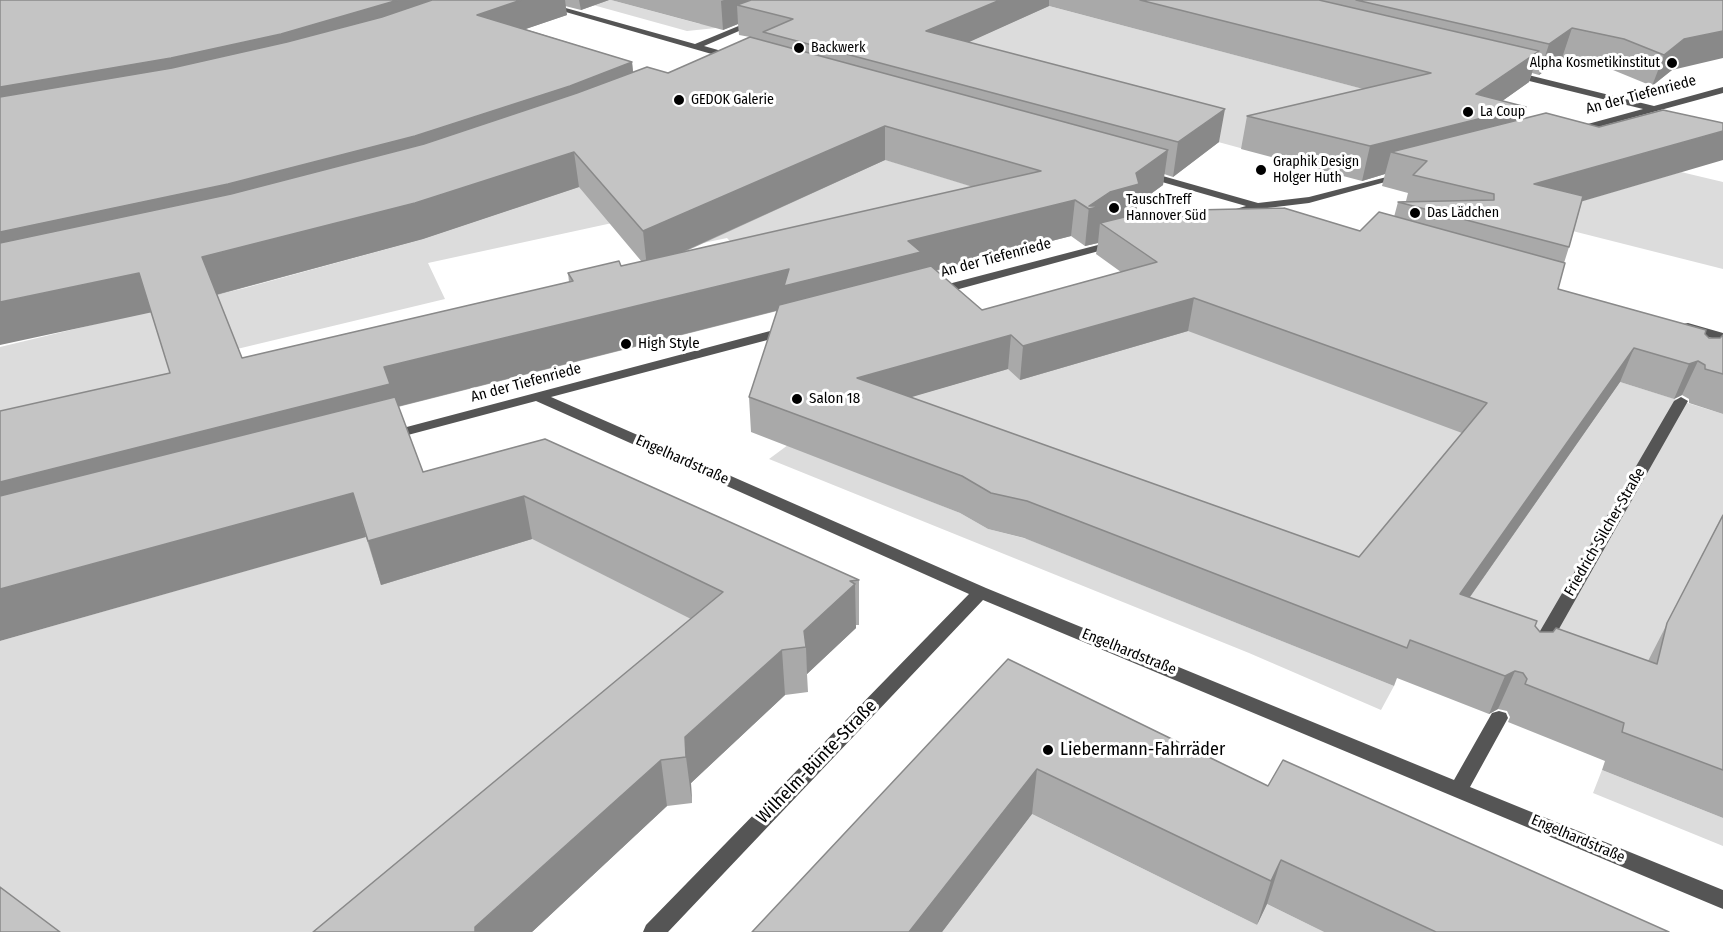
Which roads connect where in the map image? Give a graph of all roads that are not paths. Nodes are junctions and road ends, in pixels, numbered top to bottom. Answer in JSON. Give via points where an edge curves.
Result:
{"nodes":[{"id":1,"x":528,"y":0,"type":"edge"},
{"id":2,"x":770,"y":16,"type":"edge"},
{"id":3,"x":697,"y":46,"type":"junction"},
{"id":4,"x":718,"y":65,"type":"edge"},
{"id":5,"x":1502,"y":72,"type":"edge"},
{"id":6,"x":1723,"y":90,"type":"edge"},
{"id":7,"x":1655,"y":108,"type":"junction"},
{"id":8,"x":1678,"y":114,"type":"edge"},
{"id":9,"x":1569,"y":132,"type":"edge"},
{"id":10,"x":1133,"y":171,"type":"edge"},
{"id":11,"x":1411,"y":173,"type":"edge"},
{"id":12,"x":1258,"y":206,"type":"junction"},
{"id":13,"x":1287,"y":214,"type":"edge"},
{"id":14,"x":1215,"y":218,"type":"edge"},
{"id":15,"x":1128,"y":240,"type":"edge"},
{"id":16,"x":927,"y":293,"type":"edge"},
{"id":17,"x":1672,"y":322,"type":"edge"},
{"id":18,"x":807,"y":325,"type":"edge"},
{"id":19,"x":1716,"y":339,"type":"edge"},
{"id":20,"x":538,"y":397,"type":"junction"},
{"id":21,"x":1681,"y":401,"type":"dead end"},
{"id":22,"x":379,"y":439,"type":"edge"},
{"id":23,"x":980,"y":592,"type":"junction"},
{"id":24,"x":1530,"y":663,"type":"edge"},
{"id":25,"x":1499,"y":718,"type":"dead end"},
{"id":26,"x":1459,"y":789,"type":"junction"},
{"id":27,"x":1723,"y":900,"type":"edge"},
{"id":28,"x":654,"y":932,"type":"edge"}],
"edges":[{"from":1,"to":3,"type":"street"},
{"from":2,"to":3,"type":"street"},
{"from":3,"to":4,"type":"street","via":[[742,59]]},
{"from":5,"to":7,"type":"street"},
{"from":6,"to":7,"type":"street","name":"An der Tiefenriede"},
{"from":7,"to":8,"type":"street"},
{"from":7,"to":9,"type":"street","name":"An der Tiefenriede"},
{"from":10,"to":12,"type":"street"},
{"from":11,"to":12,"type":"street","via":[[1310,200]]},
{"from":12,"to":13,"type":"street"},
{"from":12,"to":14,"type":"street"},
{"from":15,"to":16,"type":"street","name":"An der Tiefenriede"},
{"from":17,"to":19,"type":"street"},
{"from":18,"to":20,"type":"street","name":"An der Tiefenriede"},
{"from":20,"to":22,"type":"street","name":"An der Tiefenriede"},
{"from":20,"to":23,"type":"street","name":"Engelhardstraße"},
{"from":21,"to":24,"type":"street","name":"Friedrich-Silcher-Straße"},
{"from":23,"to":26,"type":"street","name":"Engelhardstraße"},
{"from":23,"to":28,"type":"street","name":"Wilhelm-Bünte-Straße"},
{"from":25,"to":26,"type":"street"},
{"from":26,"to":27,"type":"street","name":"Engelhardstraße"}]}
